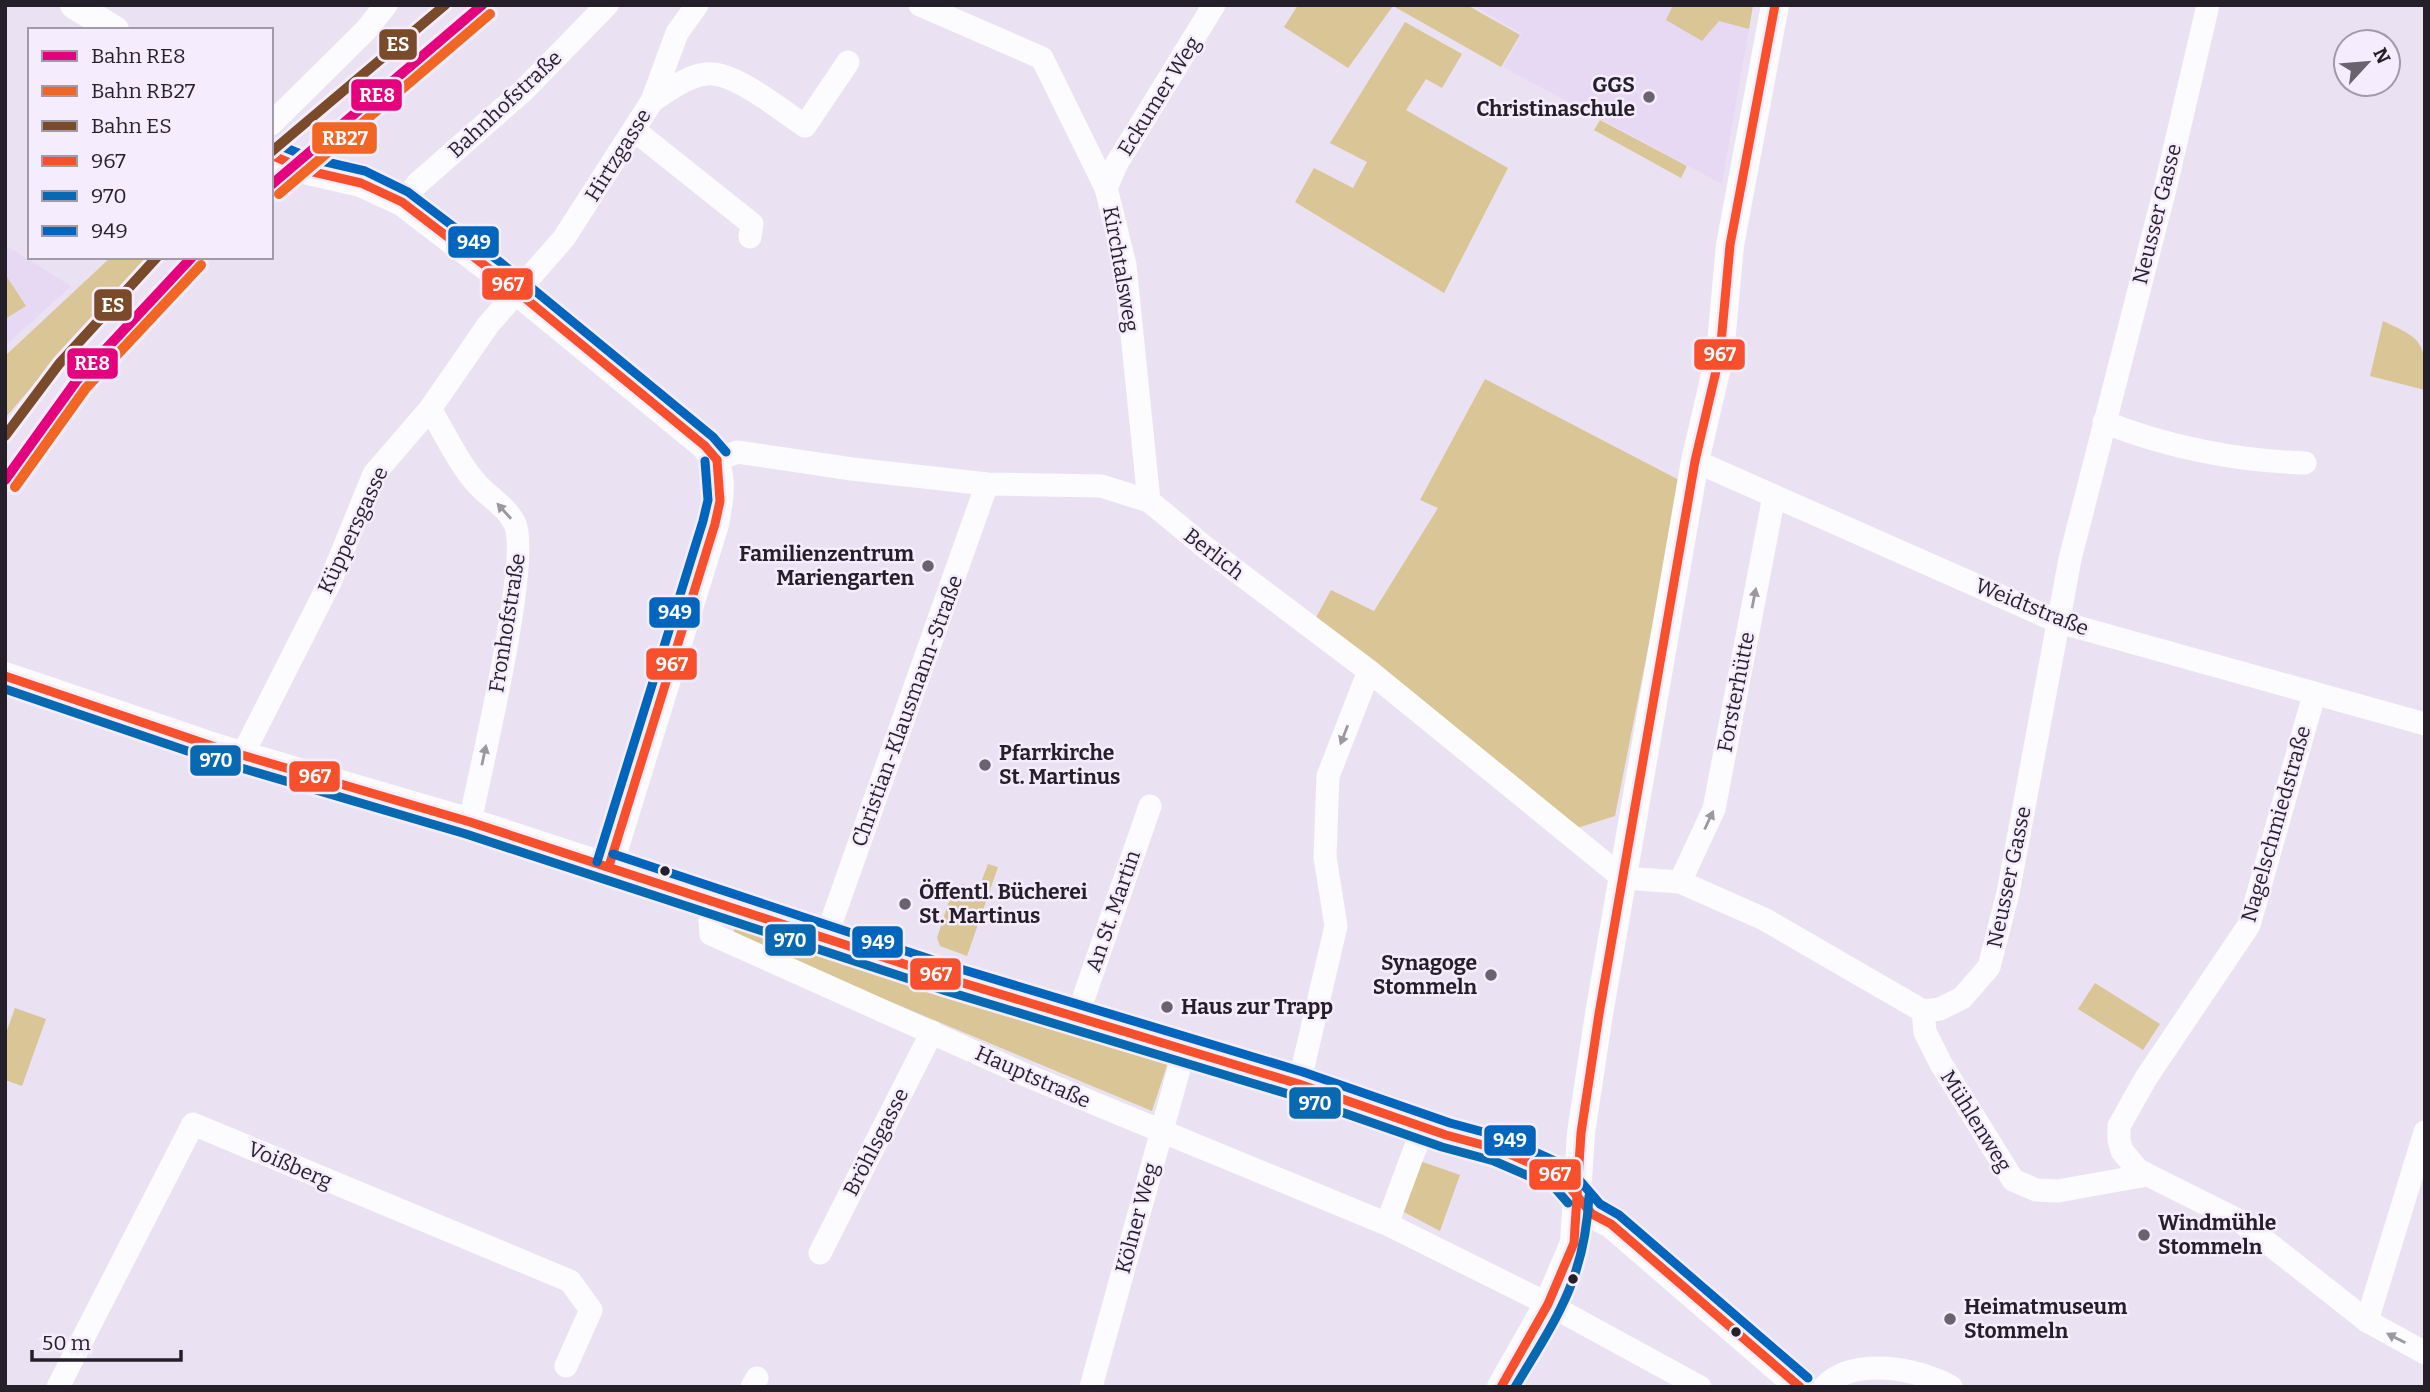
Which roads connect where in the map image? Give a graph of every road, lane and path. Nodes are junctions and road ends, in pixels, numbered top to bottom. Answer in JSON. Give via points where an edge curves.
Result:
{"nodes":[{"id":1,"x":74,"y":5,"type":"edge"},
{"id":2,"x":386,"y":5,"type":"edge"},
{"id":3,"x":607,"y":5,"type":"edge"},
{"id":4,"x":697,"y":5,"type":"edge"},
{"id":5,"x":920,"y":5,"type":"edge"},
{"id":6,"x":1214,"y":5,"type":"edge"},
{"id":7,"x":1775,"y":5,"type":"edge"},
{"id":8,"x":2208,"y":5,"type":"edge"},
{"id":9,"x":111,"y":28,"type":"edge"},
{"id":10,"x":848,"y":62,"type":"dead end"},
{"id":11,"x":652,"y":100,"type":"junction"},
{"id":12,"x":273,"y":122,"type":"edge"},
{"id":13,"x":634,"y":130,"type":"junction"},
{"id":14,"x":282,"y":160,"type":"edge"},
{"id":15,"x":1106,"y":188,"type":"junction"},
{"id":16,"x":402,"y":202,"type":"junction"},
{"id":17,"x":750,"y":237,"type":"dead end"},
{"id":18,"x":517,"y":292,"type":"junction"},
{"id":19,"x":430,"y":409,"type":"junction"},
{"id":20,"x":2104,"y":422,"type":"junction"},
{"id":21,"x":717,"y":460,"type":"junction"},
{"id":22,"x":1695,"y":461,"type":"junction"},
{"id":23,"x":2305,"y":463,"type":"dead end"},
{"id":24,"x":987,"y":484,"type":"junction"},
{"id":25,"x":1774,"y":496,"type":"junction"},
{"id":26,"x":1149,"y":501,"type":"junction"},
{"id":27,"x":2059,"y":622,"type":"junction"},
{"id":28,"x":1368,"y":671,"type":"junction"},
{"id":29,"x":5,"y":676,"type":"edge"},
{"id":30,"x":2314,"y":695,"type":"junction"},
{"id":31,"x":2425,"y":724,"type":"edge"},
{"id":32,"x":243,"y":754,"type":"junction"},
{"id":33,"x":1150,"y":806,"type":"dead end"},
{"id":34,"x":470,"y":822,"type":"junction"},
{"id":35,"x":609,"y":866,"type":"junction"},
{"id":36,"x":1623,"y":878,"type":"junction"},
{"id":37,"x":1680,"y":882,"type":"junction"},
{"id":38,"x":717,"y":903,"type":"junction"},
{"id":39,"x":826,"y":937,"type":"junction"},
{"id":40,"x":1923,"y":1011,"type":"junction"},
{"id":41,"x":1077,"y":1017,"type":"junction"},
{"id":42,"x":932,"y":1032,"type":"junction"},
{"id":43,"x":1184,"y":1051,"type":"junction"},
{"id":44,"x":1299,"y":1084,"type":"junction"},
{"id":45,"x":1423,"y":1127,"type":"junction"},
{"id":46,"x":1160,"y":1131,"type":"junction"},
{"id":47,"x":2425,"y":1132,"type":"edge"},
{"id":48,"x":2147,"y":1175,"type":"junction"},
{"id":49,"x":1577,"y":1195,"type":"junction"},
{"id":50,"x":1387,"y":1224,"type":"junction"},
{"id":51,"x":820,"y":1253,"type":"dead end"},
{"id":52,"x":1548,"y":1304,"type":"junction"},
{"id":53,"x":2367,"y":1321,"type":"junction"},
{"id":54,"x":2425,"y":1353,"type":"edge"},
{"id":55,"x":566,"y":1366,"type":"dead end"},
{"id":56,"x":58,"y":1387,"type":"edge"},
{"id":57,"x":1091,"y":1387,"type":"edge"},
{"id":58,"x":1501,"y":1387,"type":"edge"},
{"id":59,"x":1700,"y":1387,"type":"edge"},
{"id":60,"x":1800,"y":1387,"type":"edge"},
{"id":61,"x":1824,"y":1387,"type":"edge"},
{"id":62,"x":1951,"y":1387,"type":"edge"}],
"edges":[{"from":1,"to":9,"type":"street"},
{"from":2,"to":12,"type":"street"},
{"from":3,"to":16,"type":"street","name":"Bahnhofstraße","via":[[523,91]]},
{"from":4,"to":11,"type":"street","name":"Hirtzgasse","via":[[677,33]]},
{"from":5,"to":15,"type":"street","name":"Kirchtalsweg","via":[[1042,58]]},
{"from":6,"to":15,"type":"street","name":"Eckumer Weg"},
{"from":7,"to":22,"type":"street","via":[[1730,245],[1720,354]]},
{"from":8,"to":20,"type":"street","name":"Neusser Gasse"},
{"from":10,"to":11,"type":"street","via":[[805,127],[719,74],[692,78]]},
{"from":11,"to":13,"type":"street","name":"Hirtzgasse"},
{"from":13,"to":17,"type":"street","via":[[752,224]]},
{"from":13,"to":18,"type":"street","name":"Hirtzgasse","via":[[564,239]]},
{"from":14,"to":16,"type":"street","via":[[361,183]]},
{"from":15,"to":26,"type":"street","name":"Kirchtalsweg","via":[[1125,265]]},
{"from":16,"to":18,"type":"street"},
{"from":18,"to":19,"type":"street","name":"Küppersgasse","via":[[488,325]]},
{"from":18,"to":21,"type":"street"},
{"from":19,"to":32,"type":"street","name":"Küppersgasse","via":[[374,474],[330,582]]},
{"from":34,"to":19,"type":"street","name":"Fronhofstraße","one_way":true,"via":[[516,583],[519,535],[504,509],[478,485]]},
{"from":20,"to":23,"type":"street","via":[[2134,434],[2262,462]]},
{"from":20,"to":27,"type":"street","name":"Neusser Gasse"},
{"from":21,"to":24,"type":"street","name":"Berlich","via":[[737,452]]},
{"from":21,"to":35,"type":"street","via":[[720,501],[715,524]]},
{"from":22,"to":25,"type":"street","name":"Weidtstraße"},
{"from":22,"to":36,"type":"street"},
{"from":24,"to":26,"type":"street","name":"Berlich","via":[[1101,486]]},
{"from":24,"to":39,"type":"street","name":"Christian-Klausmann-Straße"},
{"from":25,"to":27,"type":"street","name":"Weidtstraße"},
{"from":37,"to":25,"type":"street","name":"Forsterhütte","one_way":true,"via":[[1714,810]]},
{"from":26,"to":28,"type":"street","name":"Berlich"},
{"from":27,"to":30,"type":"street","name":"Weidtstraße"},
{"from":27,"to":40,"type":"street","name":"Neusser Gasse","via":[[2008,892],[1989,967],[1962,998]]},
{"from":28,"to":36,"type":"street","name":"Berlich"},
{"from":28,"to":44,"type":"street","one_way":true,"via":[[1328,776],[1325,857],[1336,926]]},
{"from":29,"to":32,"type":"street"},
{"from":30,"to":31,"type":"street","name":"Weidtstraße"},
{"from":30,"to":48,"type":"street","name":"Nagelschmiedstraße","via":[[2249,925],[2119,1126],[2122,1152]]},
{"from":32,"to":34,"type":"street"},
{"from":33,"to":41,"type":"street","name":"An St. Martin"},
{"from":34,"to":35,"type":"street"},
{"from":35,"to":38,"type":"street"},
{"from":36,"to":37,"type":"street"},
{"from":36,"to":49,"type":"street","via":[[1581,1129]]},
{"from":37,"to":40,"type":"street","via":[[1764,919]]},
{"from":38,"to":39,"type":"street"},
{"from":38,"to":42,"type":"street","name":"Hauptstraße","via":[[711,934]]},
{"from":39,"to":41,"type":"street"},
{"from":40,"to":48,"type":"street","name":"Mühlenweg","via":[[1925,1032],[1941,1064],[2013,1180],[2036,1190],[2057,1191]]},
{"from":41,"to":43,"type":"street"},
{"from":42,"to":46,"type":"street","name":"Hauptstraße"},
{"from":42,"to":51,"type":"street","name":"Bröhlsgasse"},
{"from":43,"to":44,"type":"street"},
{"from":43,"to":46,"type":"street","name":"Kölner Weg"},
{"from":44,"to":45,"type":"street"},
{"from":45,"to":49,"type":"street","via":[[1542,1166],[1561,1177]]},
{"from":45,"to":50,"type":"street"},
{"from":46,"to":50,"type":"street","name":"Hauptstraße"},
{"from":46,"to":57,"type":"street","name":"Kölner Weg"},
{"from":47,"to":53,"type":"street"},
{"from":48,"to":53,"type":"street","via":[[2240,1221]]},
{"from":49,"to":52,"type":"street","via":[[1574,1243]]},
{"from":49,"to":60,"type":"street","via":[[1592,1214],[1611,1224]]},
{"from":50,"to":52,"type":"street","name":"Hauptstraße"},
{"from":52,"to":58,"type":"street"},
{"from":52,"to":59,"type":"street","name":"Hauptstraße"},
{"from":54,"to":53,"type":"street","one_way":true},
{"from":55,"to":56,"type":"street","name":"Voißberg","via":[[591,1310],[570,1281],[193,1124]]},
{"from":61,"to":62,"type":"street","via":[[1839,1376],[1876,1370],[1912,1372]]}]}
